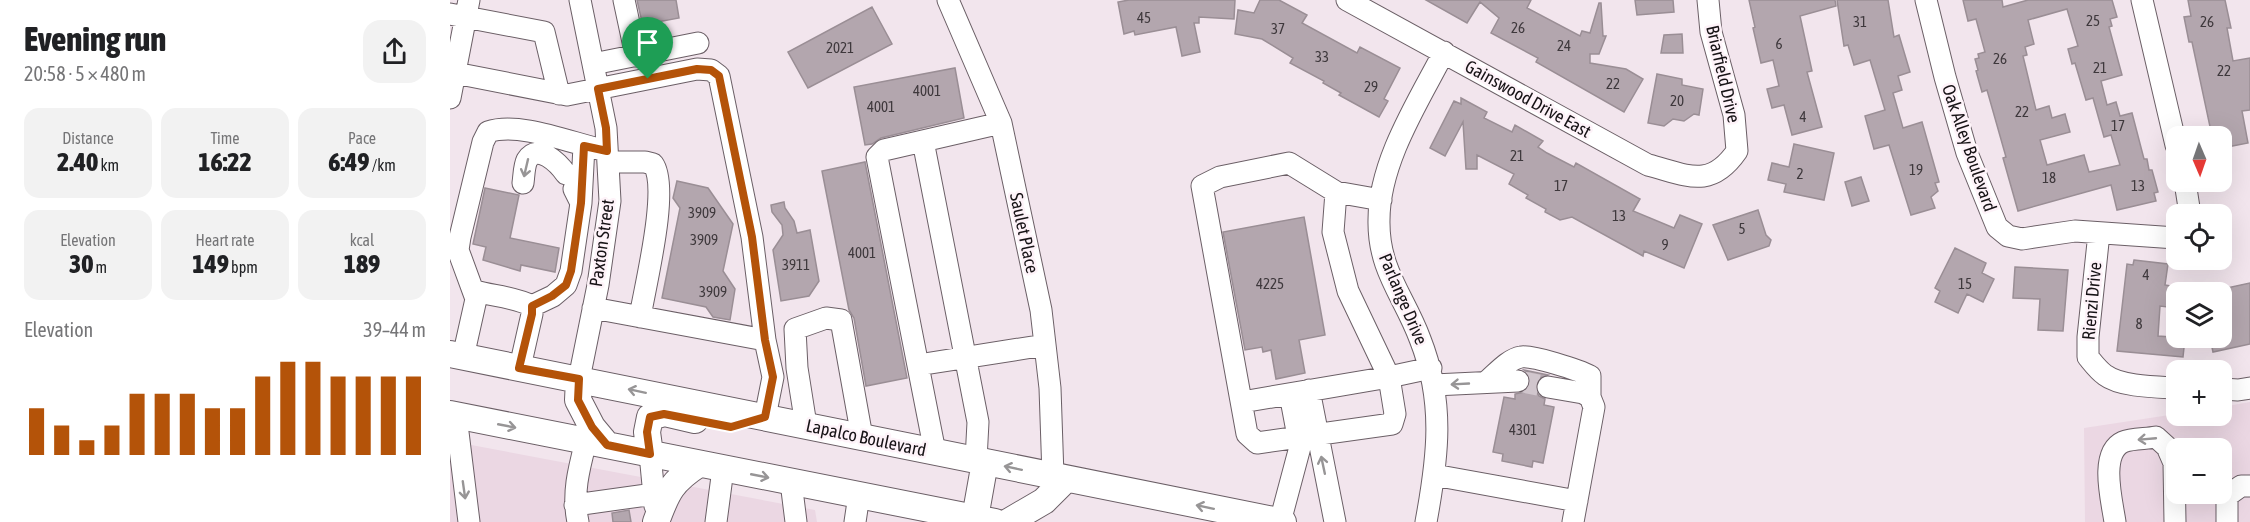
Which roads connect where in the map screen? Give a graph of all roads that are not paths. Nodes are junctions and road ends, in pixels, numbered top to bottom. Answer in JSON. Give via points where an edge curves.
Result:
{"nodes":[{"id":1,"x":580,"y":0,"type":"edge"},
{"id":2,"x":624,"y":0,"type":"edge"},
{"id":3,"x":948,"y":0,"type":"edge"},
{"id":4,"x":1347,"y":0,"type":"edge"},
{"id":5,"x":1708,"y":0,"type":"edge"},
{"id":6,"x":1926,"y":0,"type":"edge"},
{"id":7,"x":2142,"y":0,"type":"edge"},
{"id":8,"x":462,"y":10,"type":"edge"},
{"id":9,"x":698,"y":43,"type":"dead end"},
{"id":10,"x":1444,"y":52,"type":"junction"},
{"id":11,"x":636,"y":56,"type":"junction"},
{"id":12,"x":593,"y":64,"type":"junction"},
{"id":13,"x":455,"y":74,"type":"junction"},
{"id":14,"x":598,"y":89,"type":"junction"},
{"id":15,"x":559,"y":93,"type":"junction"},
{"id":16,"x":450,"y":98,"type":"edge"},
{"id":17,"x":1001,"y":123,"type":"junction"},
{"id":18,"x":2172,"y":126,"type":"edge"},
{"id":19,"x":923,"y":141,"type":"junction"},
{"id":20,"x":584,"y":146,"type":"junction"},
{"id":21,"x":608,"y":157,"type":"junction"},
{"id":22,"x":1716,"y":174,"type":"joint"},
{"id":23,"x":523,"y":183,"type":"dead end"},
{"id":24,"x":574,"y":189,"type":"junction"},
{"id":25,"x":1336,"y":192,"type":"junction"},
{"id":26,"x":1382,"y":200,"type":"junction"},
{"id":27,"x":2099,"y":233,"type":"junction"},
{"id":28,"x":2166,"y":237,"type":"edge"},
{"id":29,"x":475,"y":291,"type":"junction"},
{"id":30,"x":532,"y":306,"type":"junction"},
{"id":31,"x":593,"y":308,"type":"junction"},
{"id":32,"x":640,"y":317,"type":"junction"},
{"id":33,"x":765,"y":340,"type":"junction"},
{"id":34,"x":1045,"y":345,"type":"junction"},
{"id":35,"x":456,"y":356,"type":"edge"},
{"id":36,"x":964,"y":358,"type":"junction"},
{"id":37,"x":918,"y":365,"type":"junction"},
{"id":38,"x":519,"y":368,"type":"junction"},
{"id":39,"x":1432,"y":376,"type":"junction"},
{"id":40,"x":1389,"y":377,"type":"junction"},
{"id":41,"x":579,"y":379,"type":"junction"},
{"id":42,"x":1518,"y":381,"type":"tunnel mouth"},
{"id":43,"x":1486,"y":382,"type":"junction"},
{"id":44,"x":1548,"y":387,"type":"tunnel mouth"},
{"id":45,"x":2166,"y":388,"type":"edge"},
{"id":46,"x":2250,"y":388,"type":"edge"},
{"id":47,"x":2232,"y":390,"type":"edge"},
{"id":48,"x":1299,"y":392,"type":"junction"},
{"id":49,"x":1590,"y":397,"type":"junction"},
{"id":50,"x":1242,"y":402,"type":"junction"},
{"id":51,"x":453,"y":415,"type":"edge"},
{"id":52,"x":765,"y":417,"type":"junction"},
{"id":53,"x":806,"y":425,"type":"junction"},
{"id":54,"x":1308,"y":436,"type":"junction"},
{"id":55,"x":862,"y":437,"type":"junction"},
{"id":56,"x":597,"y":443,"type":"junction"},
{"id":57,"x":935,"y":452,"type":"junction"},
{"id":58,"x":650,"y":454,"type":"junction"},
{"id":59,"x":980,"y":461,"type":"junction"},
{"id":60,"x":711,"y":466,"type":"junction"},
{"id":61,"x":1434,"y":475,"type":"junction"},
{"id":62,"x":1060,"y":477,"type":"junction"},
{"id":63,"x":791,"y":482,"type":"junction"},
{"id":64,"x":2250,"y":486,"type":"edge"},
{"id":65,"x":654,"y":494,"type":"junction"},
{"id":66,"x":859,"y":495,"type":"junction"},
{"id":67,"x":1577,"y":501,"type":"junction"},
{"id":68,"x":1166,"y":511,"type":"edge"},
{"id":69,"x":576,"y":514,"type":"edge"},
{"id":70,"x":970,"y":519,"type":"edge"},
{"id":71,"x":469,"y":522,"type":"edge"},
{"id":72,"x":656,"y":522,"type":"edge"},
{"id":73,"x":716,"y":522,"type":"edge"},
{"id":74,"x":796,"y":522,"type":"edge"},
{"id":75,"x":855,"y":522,"type":"edge"},
{"id":76,"x":1008,"y":522,"type":"edge"},
{"id":77,"x":1281,"y":522,"type":"edge"},
{"id":78,"x":1335,"y":522,"type":"edge"},
{"id":79,"x":1426,"y":522,"type":"edge"},
{"id":80,"x":1574,"y":522,"type":"edge"},
{"id":81,"x":2115,"y":522,"type":"edge"},
{"id":82,"x":2175,"y":522,"type":"edge"},
{"id":83,"x":2227,"y":522,"type":"edge"}],
"edges":[{"from":1,"to":12,"type":"street","name":"Paxton Street"},
{"from":2,"to":11,"type":"street"},
{"from":3,"to":17,"type":"street","name":"Saulet Place"},
{"from":4,"to":10,"type":"street","name":"Gainswood Drive East"},
{"from":5,"to":22,"type":"street","name":"Briarfield Drive","via":[[1711,32],[1737,138],[1737,152]]},
{"from":6,"to":27,"type":"street","name":"Oak Alley Boulevard","via":[[1967,153],[1997,227],[2008,236],[2022,238],[2075,231]]},
{"from":7,"to":18,"type":"street"},
{"from":8,"to":13,"type":"street"},
{"from":8,"to":15,"type":"street","via":[[544,32]]},
{"from":9,"to":11,"type":"street"},
{"from":10,"to":22,"type":"street","name":"Gainswood Drive East","via":[[1648,165],[1695,177]]},
{"from":10,"to":26,"type":"street","name":"Parlange Drive","via":[[1402,133],[1384,181]]},
{"from":11,"to":12,"type":"street"},
{"from":12,"to":14,"type":"street","name":"Paxton Street"},
{"from":13,"to":15,"type":"street"},
{"from":13,"to":16,"type":"street"},
{"from":14,"to":15,"type":"street"},
{"from":14,"to":21,"type":"street","name":"Paxton Street"},
{"from":14,"to":33,"type":"street","via":[[697,69],[711,70],[719,76],[752,237]]},
{"from":17,"to":19,"type":"street"},
{"from":17,"to":34,"type":"street","name":"Saulet Place"},
{"from":19,"to":36,"type":"street"},
{"from":19,"to":37,"type":"street","via":[[884,150],[877,157]]},
{"from":20,"to":21,"type":"street"},
{"from":20,"to":24,"type":"street"},
{"from":20,"to":29,"type":"street","via":[[522,128],[488,132],[459,237],[458,250]]},
{"from":21,"to":31,"type":"street","name":"Paxton Street","via":[[610,201]]},
{"from":21,"to":32,"type":"street","via":[[653,164],[658,170],[658,214]]},
{"from":24,"to":23,"type":"street","one_way":true,"via":[[553,159],[537,153],[526,162]]},
{"from":24,"to":30,"type":"street","via":[[571,271],[566,285]]},
{"from":25,"to":26,"type":"street"},
{"from":25,"to":40,"type":"street","via":[[1333,232],[1348,291]]},
{"from":25,"to":50,"type":"street","via":[[1289,163],[1220,177],[1202,186]]},
{"from":26,"to":39,"type":"street","name":"Parlange Drive","via":[[1378,218],[1385,264],[1419,336]]},
{"from":27,"to":28,"type":"street","name":"Oak Alley Boulevard"},
{"from":27,"to":45,"type":"street","name":"Rienzi Drive","via":[[2088,357],[2106,376],[2120,382]]},
{"from":29,"to":30,"type":"street"},
{"from":29,"to":35,"type":"street"},
{"from":30,"to":38,"type":"street"},
{"from":31,"to":32,"type":"street"},
{"from":31,"to":41,"type":"street","name":"Paxton Street"},
{"from":32,"to":33,"type":"street"},
{"from":33,"to":52,"type":"street","via":[[773,377]]},
{"from":34,"to":36,"type":"street"},
{"from":34,"to":62,"type":"street","name":"Saulet Place"},
{"from":35,"to":38,"type":"main road","name":"Lapalco Boulevard"},
{"from":36,"to":37,"type":"street"},
{"from":36,"to":59,"type":"street","via":[[978,422]]},
{"from":37,"to":57,"type":"street"},
{"from":38,"to":41,"type":"main road","name":"Lapalco Boulevard"},
{"from":39,"to":40,"type":"street"},
{"from":43,"to":39,"type":"street","one_way":true},
{"from":39,"to":61,"type":"street","name":"Parlange Drive","via":[[1438,441]]},
{"from":40,"to":48,"type":"street"},
{"from":40,"to":54,"type":"street","via":[[1395,414],[1392,424]]},
{"from":52,"to":41,"type":"main road","name":"Lapalco Boulevard","one_way":true},
{"from":41,"to":56,"type":"main road","via":[[578,400]]},
{"from":42,"to":43,"type":"street"},
{"from":43,"to":49,"type":"street","via":[[1522,357],[1590,376]]},
{"from":44,"to":49,"type":"street"},
{"from":46,"to":47,"type":"street"},
{"from":48,"to":50,"type":"street"},
{"from":48,"to":54,"type":"street"},
{"from":49,"to":67,"type":"street","via":[[1594,407]]},
{"from":50,"to":54,"type":"street","via":[[1247,434],[1257,443]]},
{"from":51,"to":56,"type":"main road","one_way":true},
{"from":51,"to":71,"type":"street","one_way":true},
{"from":52,"to":53,"type":"main road","name":"Lapalco Boulevard"},
{"from":52,"to":58,"type":"main road","via":[[731,427],[657,414],[650,417],[648,424]]},
{"from":53,"to":55,"type":"main road","name":"Lapalco Boulevard"},
{"from":53,"to":55,"type":"street","via":[[795,329],[826,318],[841,320]]},
{"from":54,"to":77,"type":"street","via":[[1300,447]]},
{"from":78,"to":54,"type":"street","one_way":true},
{"from":55,"to":57,"type":"main road","name":"Lapalco Boulevard"},
{"from":56,"to":58,"type":"main road"},
{"from":56,"to":69,"type":"street","via":[[577,474]]},
{"from":57,"to":59,"type":"main road","name":"Lapalco Boulevard"},
{"from":58,"to":60,"type":"main road"},
{"from":58,"to":65,"type":"street"},
{"from":62,"to":59,"type":"main road","name":"Lapalco Boulevard","one_way":true},
{"from":59,"to":70,"type":"main road"},
{"from":60,"to":63,"type":"main road","one_way":true},
{"from":60,"to":72,"type":"main road","via":[[681,475],[670,488]]},
{"from":60,"to":73,"type":"street"},
{"from":61,"to":67,"type":"street"},
{"from":61,"to":79,"type":"street","name":"Parlange Drive"},
{"from":62,"to":68,"type":"main road","name":"Lapalco Boulevard"},
{"from":62,"to":76,"type":"main road","via":[[1044,501]]},
{"from":63,"to":66,"type":"main road"},
{"from":63,"to":74,"type":"street"},
{"from":64,"to":83,"type":"street","via":[[2241,486],[2227,496]]},
{"from":65,"to":69,"type":"street"},
{"from":65,"to":72,"type":"street"},
{"from":66,"to":70,"type":"main road"},
{"from":66,"to":75,"type":"street"},
{"from":67,"to":80,"type":"street"},
{"from":77,"to":68,"type":"main road","name":"Lapalco Boulevard","one_way":true},
{"from":82,"to":81,"type":"street","one_way":true,"via":[[2174,463],[2168,447],[2156,437],[2124,442],[2114,448],[2108,462]]}]}
